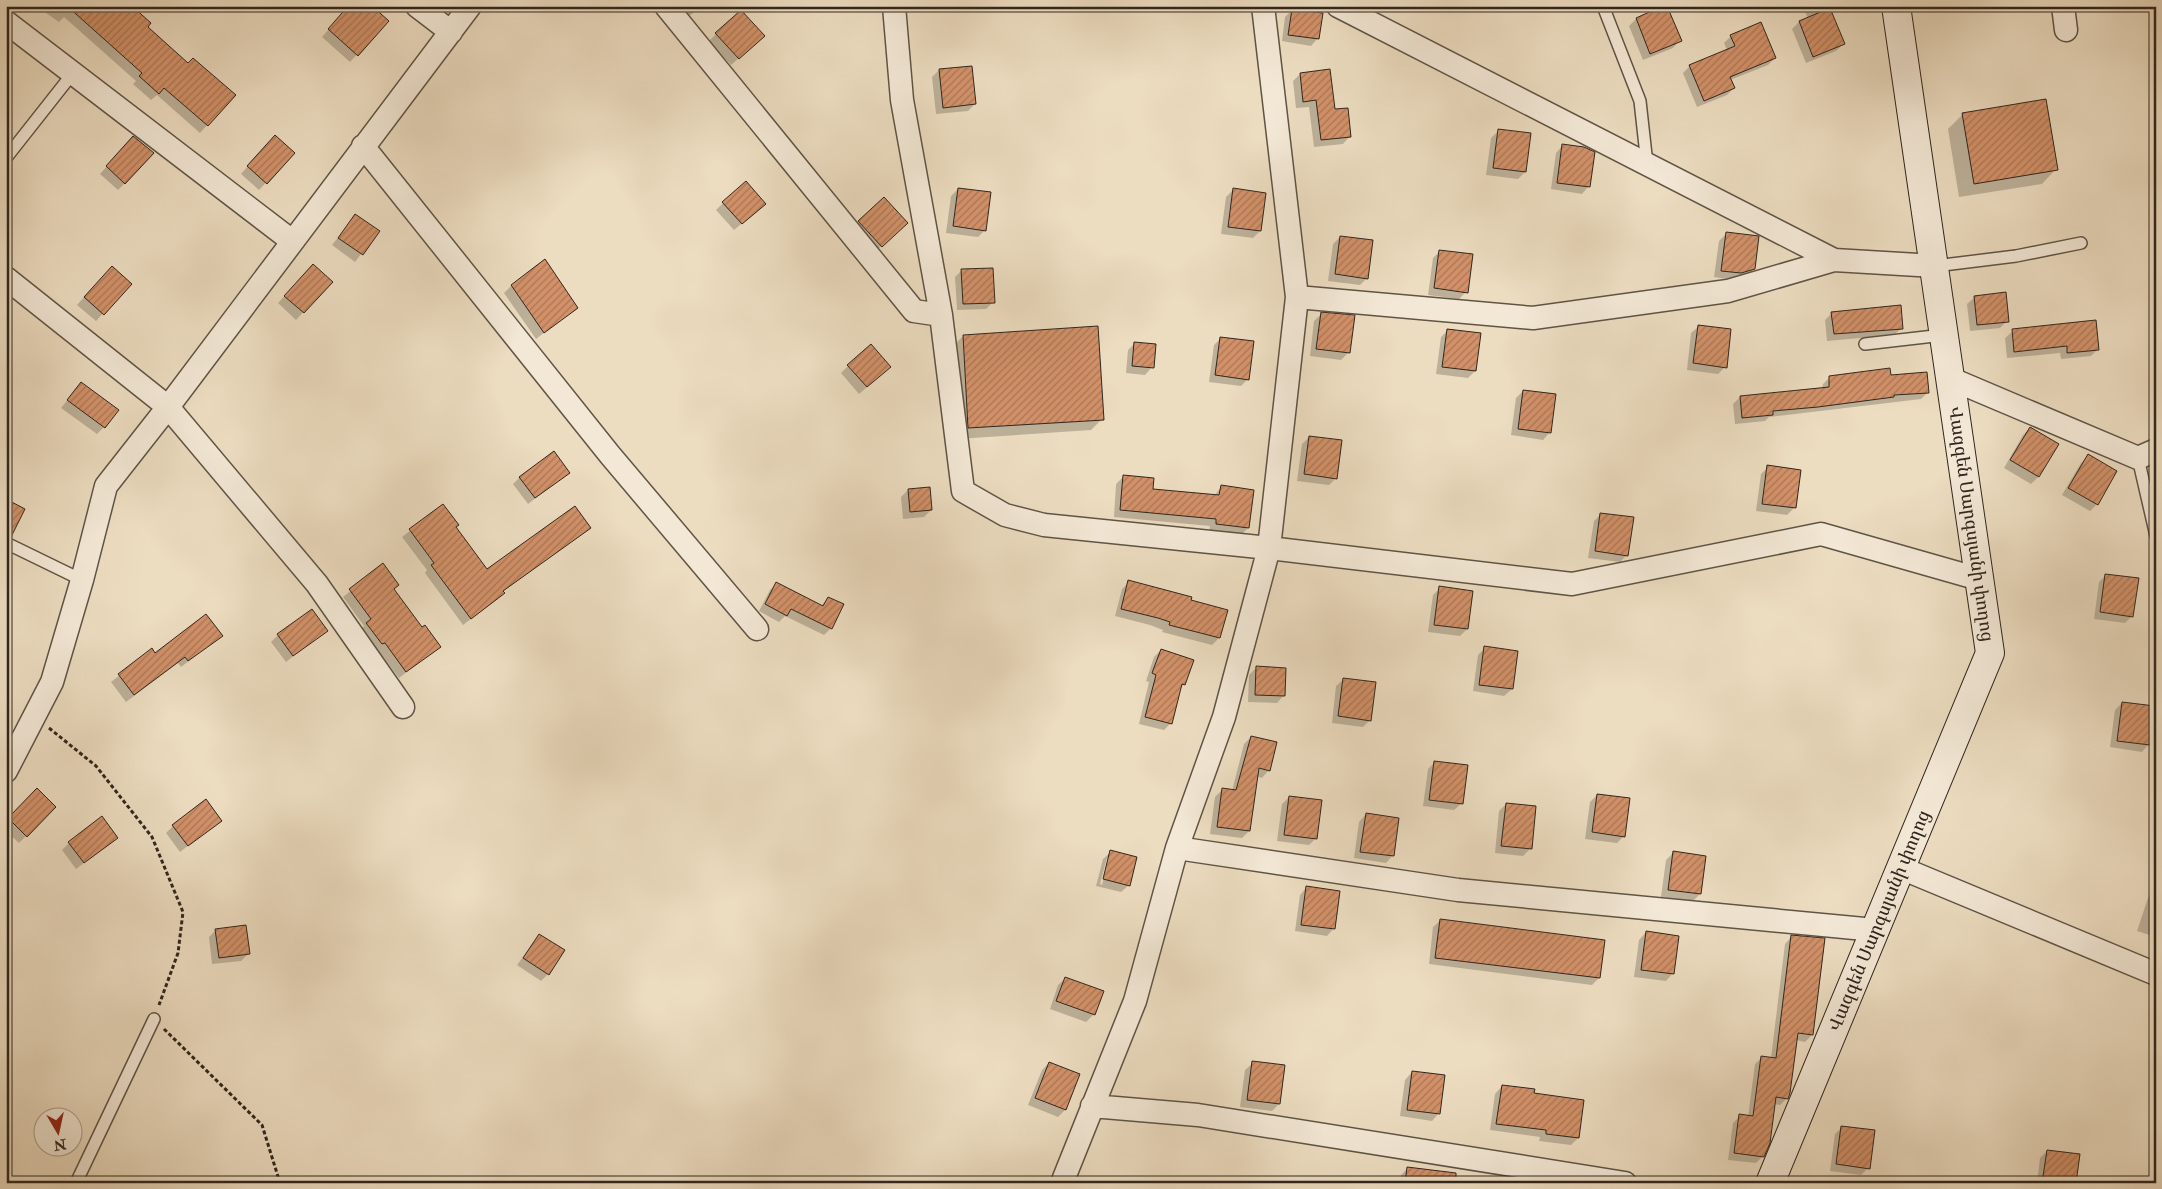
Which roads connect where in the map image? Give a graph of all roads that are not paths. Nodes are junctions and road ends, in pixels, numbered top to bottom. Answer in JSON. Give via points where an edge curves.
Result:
{"nodes":[{"id":1,"x":417,"y":6,"type":"edge"},
{"id":2,"x":470,"y":6,"type":"edge"},
{"id":3,"x":666,"y":6,"type":"edge"},
{"id":4,"x":894,"y":6,"type":"edge"},
{"id":5,"x":1263,"y":6,"type":"edge"},
{"id":6,"x":1338,"y":6,"type":"edge"},
{"id":7,"x":1603,"y":6,"type":"edge"},
{"id":8,"x":1896,"y":6,"type":"edge"},
{"id":9,"x":2063,"y":6,"type":"edge"},
{"id":10,"x":6,"y":22,"type":"edge"},
{"id":11,"x":2066,"y":30,"type":"dead end"},
{"id":12,"x":451,"y":32,"type":"junction"},
{"id":13,"x":73,"y":73,"type":"junction"},
{"id":14,"x":363,"y":146,"type":"junction"},
{"id":15,"x":6,"y":158,"type":"edge"},
{"id":16,"x":1647,"y":164,"type":"junction"},
{"id":17,"x":292,"y":242,"type":"junction"},
{"id":18,"x":2081,"y":243,"type":"dead end"},
{"id":19,"x":1834,"y":260,"type":"junction"},
{"id":20,"x":1934,"y":266,"type":"junction"},
{"id":21,"x":6,"y":278,"type":"edge"},
{"id":22,"x":1296,"y":297,"type":"junction"},
{"id":23,"x":941,"y":315,"type":"junction"},
{"id":24,"x":1943,"y":335,"type":"junction"},
{"id":25,"x":1865,"y":344,"type":"dead end"},
{"id":26,"x":1949,"y":378,"type":"junction"},
{"id":27,"x":168,"y":407,"type":"junction"},
{"id":28,"x":2147,"y":454,"type":"edge"},
{"id":29,"x":2156,"y":536,"type":"edge"},
{"id":30,"x":6,"y":543,"type":"edge"},
{"id":31,"x":1269,"y":548,"type":"junction"},
{"id":32,"x":1979,"y":579,"type":"junction"},
{"id":33,"x":82,"y":580,"type":"junction"},
{"id":34,"x":756,"y":629,"type":"dead end"},
{"id":35,"x":403,"y":707,"type":"dead end"},
{"id":36,"x":6,"y":771,"type":"edge"},
{"id":37,"x":1177,"y":848,"type":"junction"},
{"id":38,"x":1901,"y":868,"type":"junction"},
{"id":39,"x":1875,"y":930,"type":"junction"},
{"id":40,"x":2156,"y":974,"type":"edge"},
{"id":41,"x":154,"y":1019,"type":"road end"},
{"id":42,"x":1092,"y":1106,"type":"junction"},
{"id":43,"x":76,"y":1183,"type":"edge"},
{"id":44,"x":1062,"y":1183,"type":"edge"},
{"id":45,"x":1625,"y":1183,"type":"edge"},
{"id":46,"x":1770,"y":1183,"type":"edge"}],
"edges":[{"from":1,"to":12,"type":"street"},
{"from":2,"to":12,"type":"street"},
{"from":3,"to":23,"type":"street","via":[[914,311]]},
{"from":4,"to":23,"type":"street","via":[[902,100]]},
{"from":5,"to":22,"type":"street"},
{"from":6,"to":16,"type":"street"},
{"from":7,"to":16,"type":"lane","via":[[1640,101]]},
{"from":8,"to":20,"type":"street","name":"Վազգեն Սարգսյանի փողոց"},
{"from":9,"to":11,"type":"street"},
{"from":10,"to":13,"type":"street"},
{"from":12,"to":14,"type":"street"},
{"from":13,"to":15,"type":"lane"},
{"from":13,"to":17,"type":"street"},
{"from":14,"to":17,"type":"street"},
{"from":14,"to":34,"type":"street","via":[[610,455]]},
{"from":16,"to":19,"type":"street"},
{"from":17,"to":27,"type":"street"},
{"from":18,"to":20,"type":"lane","via":[[2016,256]]},
{"from":19,"to":20,"type":"street"},
{"from":19,"to":22,"type":"street","via":[[1728,291],[1533,318]]},
{"from":20,"to":24,"type":"street","name":"Վազգեն Սարգսյանի փողոց"},
{"from":21,"to":27,"type":"street"},
{"from":22,"to":31,"type":"street"},
{"from":23,"to":31,"type":"street","via":[[963,491],[1005,515],[1044,525]]},
{"from":24,"to":25,"type":"lane"},
{"from":24,"to":26,"type":"street","name":"Վազգեն Սարգսյանի փողոց"},
{"from":26,"to":28,"type":"street"},
{"from":26,"to":32,"type":"street","name":"Վազգեն Սարգսյանի փողոց"},
{"from":27,"to":33,"type":"street","via":[[106,486]]},
{"from":27,"to":35,"type":"street","via":[[317,584]]},
{"from":28,"to":29,"type":"lane"},
{"from":30,"to":33,"type":"lane"},
{"from":31,"to":32,"type":"street","via":[[1572,584],[1821,534]]},
{"from":31,"to":37,"type":"street","via":[[1224,717]]},
{"from":32,"to":38,"type":"street","name":"Վազգեն Սարգսյանի փողոց","via":[[1990,653]]},
{"from":33,"to":36,"type":"street","via":[[52,682]]},
{"from":37,"to":39,"type":"street","via":[[1458,890]]},
{"from":37,"to":42,"type":"street","via":[[1135,1001]]},
{"from":38,"to":39,"type":"street","name":"Վազգեն Սարգսյանի փողոց"},
{"from":38,"to":40,"type":"street"},
{"from":39,"to":46,"type":"street","name":"Վազգեն Սարգսյանի փողոց"},
{"from":41,"to":43,"type":"lane"},
{"from":42,"to":44,"type":"street"},
{"from":42,"to":45,"type":"street","via":[[1198,1115]]}]}
